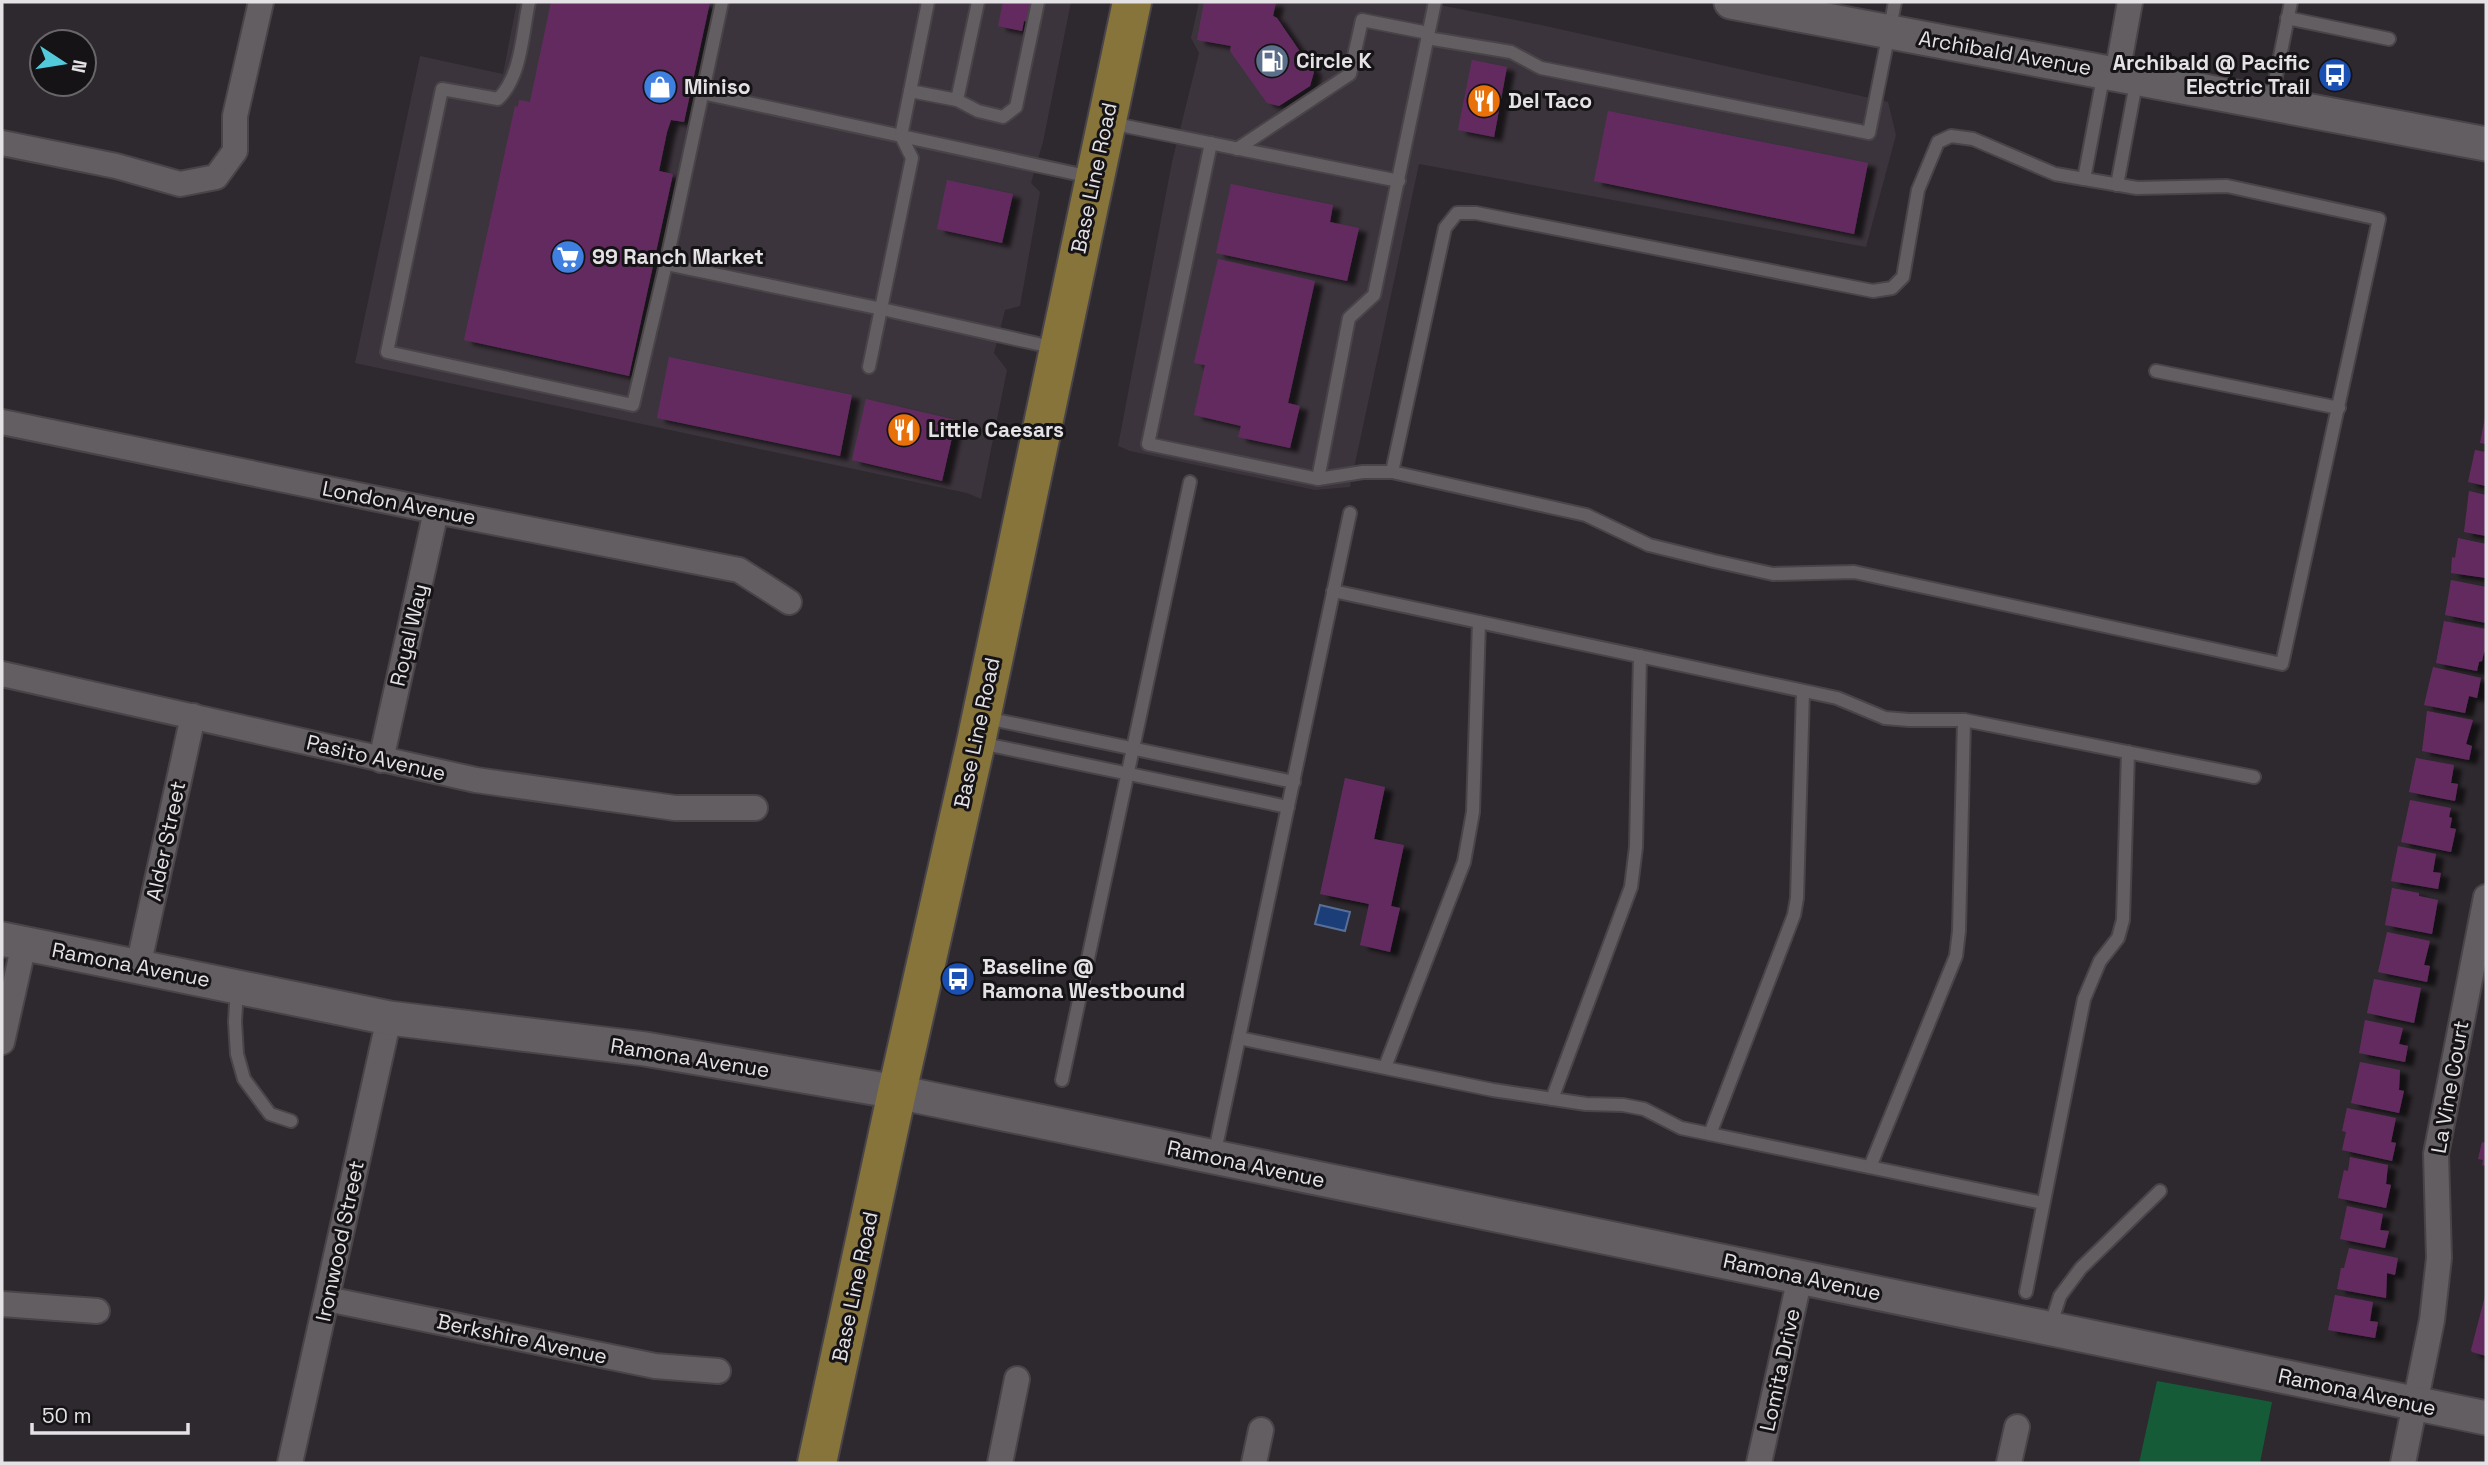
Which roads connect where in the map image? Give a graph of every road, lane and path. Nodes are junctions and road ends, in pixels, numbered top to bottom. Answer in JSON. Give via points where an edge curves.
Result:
{"nodes":[{"id":1,"x":261,"y":2,"type":"edge"},
{"id":2,"x":529,"y":2,"type":"edge"},
{"id":3,"x":722,"y":2,"type":"edge"},
{"id":4,"x":928,"y":2,"type":"edge"},
{"id":5,"x":978,"y":2,"type":"edge"},
{"id":6,"x":1038,"y":2,"type":"edge"},
{"id":7,"x":1132,"y":2,"type":"edge"},
{"id":8,"x":1435,"y":2,"type":"edge"},
{"id":9,"x":1731,"y":2,"type":"edge"},
{"id":10,"x":2130,"y":2,"type":"edge"},
{"id":11,"x":2291,"y":2,"type":"edge"},
{"id":12,"x":1893,"y":17,"type":"edge"},
{"id":13,"x":2287,"y":19,"type":"junction"},
{"id":14,"x":1428,"y":35,"type":"junction"},
{"id":15,"x":2389,"y":39,"type":"dead end"},
{"id":16,"x":2119,"y":74,"type":"junction"},
{"id":17,"x":910,"y":91,"type":"junction"},
{"id":18,"x":702,"y":93,"type":"junction"},
{"id":19,"x":957,"y":100,"type":"junction"},
{"id":20,"x":2270,"y":104,"type":"junction"},
{"id":21,"x":1106,"y":122,"type":"junction"},
{"id":22,"x":901,"y":136,"type":"junction"},
{"id":23,"x":2,"y":143,"type":"edge"},
{"id":24,"x":1210,"y":143,"type":"junction"},
{"id":25,"x":2486,"y":145,"type":"edge"},
{"id":26,"x":1237,"y":149,"type":"junction"},
{"id":27,"x":1094,"y":177,"type":"junction"},
{"id":28,"x":2084,"y":179,"type":"junction"},
{"id":29,"x":1399,"y":181,"type":"junction"},
{"id":30,"x":2117,"y":185,"type":"junction"},
{"id":31,"x":666,"y":264,"type":"junction"},
{"id":32,"x":882,"y":309,"type":"junction"},
{"id":33,"x":1058,"y":349,"type":"junction"},
{"id":34,"x":869,"y":367,"type":"dead end"},
{"id":35,"x":2156,"y":371,"type":"dead end"},
{"id":36,"x":2339,"y":408,"type":"junction"},
{"id":37,"x":2,"y":422,"type":"edge"},
{"id":38,"x":1392,"y":472,"type":"junction"},
{"id":39,"x":1318,"y":479,"type":"junction"},
{"id":40,"x":1190,"y":482,"type":"dead end"},
{"id":41,"x":436,"y":511,"type":"junction"},
{"id":42,"x":1350,"y":513,"type":"dead end"},
{"id":43,"x":1333,"y":591,"type":"junction"},
{"id":44,"x":789,"y":602,"type":"dead end"},
{"id":45,"x":1479,"y":622,"type":"junction"},
{"id":46,"x":1640,"y":656,"type":"junction"},
{"id":47,"x":2,"y":674,"type":"edge"},
{"id":48,"x":1803,"y":691,"type":"junction"},
{"id":49,"x":193,"y":716,"type":"junction"},
{"id":50,"x":1964,"y":720,"type":"junction"},
{"id":51,"x":978,"y":729,"type":"junction"},
{"id":52,"x":1133,"y":748,"type":"junction"},
{"id":53,"x":2128,"y":752,"type":"junction"},
{"id":54,"x":381,"y":760,"type":"junction"},
{"id":55,"x":1128,"y":774,"type":"junction"},
{"id":56,"x":2254,"y":777,"type":"dead end"},
{"id":57,"x":1294,"y":782,"type":"junction"},
{"id":58,"x":755,"y":807,"type":"dead end"},
{"id":59,"x":1288,"y":807,"type":"junction"},
{"id":60,"x":2486,"y":897,"type":"edge"},
{"id":61,"x":13,"y":941,"type":"edge"},
{"id":62,"x":138,"y":967,"type":"junction"},
{"id":63,"x":237,"y":987,"type":"junction"},
{"id":64,"x":388,"y":1018,"type":"junction"},
{"id":65,"x":1239,"y":1038,"type":"junction"},
{"id":66,"x":2,"y":1042,"type":"edge"},
{"id":67,"x":1385,"y":1067,"type":"junction"},
{"id":68,"x":1062,"y":1080,"type":"dead end"},
{"id":69,"x":897,"y":1092,"type":"junction"},
{"id":70,"x":1552,"y":1099,"type":"junction"},
{"id":71,"x":291,"y":1121,"type":"dead end"},
{"id":72,"x":1710,"y":1134,"type":"junction"},
{"id":73,"x":1214,"y":1158,"type":"junction"},
{"id":74,"x":1870,"y":1167,"type":"junction"},
{"id":75,"x":2160,"y":1191,"type":"dead end"},
{"id":76,"x":2043,"y":1203,"type":"junction"},
{"id":77,"x":1800,"y":1277,"type":"junction"},
{"id":78,"x":2026,"y":1292,"type":"dead end"},
{"id":79,"x":327,"y":1299,"type":"junction"},
{"id":80,"x":2,"y":1304,"type":"edge"},
{"id":81,"x":97,"y":1311,"type":"dead end"},
{"id":82,"x":2049,"y":1328,"type":"junction"},
{"id":83,"x":718,"y":1371,"type":"dead end"},
{"id":84,"x":1017,"y":1379,"type":"dead end"},
{"id":85,"x":2414,"y":1403,"type":"junction"},
{"id":86,"x":2486,"y":1418,"type":"edge"},
{"id":87,"x":2017,"y":1427,"type":"dead end"},
{"id":88,"x":1261,"y":1430,"type":"dead end"},
{"id":89,"x":290,"y":1463,"type":"edge"},
{"id":90,"x":817,"y":1463,"type":"edge"},
{"id":91,"x":1000,"y":1463,"type":"edge"},
{"id":92,"x":1254,"y":1463,"type":"edge"},
{"id":93,"x":1759,"y":1463,"type":"edge"},
{"id":94,"x":2009,"y":1463,"type":"edge"},
{"id":95,"x":2403,"y":1463,"type":"edge"}],
"edges":[{"from":1,"to":23,"type":"street","via":[[235,116],[235,151],[216,177],[180,184]]},
{"from":2,"to":31,"type":"lane","via":[[513,79],[498,99],[442,89],[387,352],[634,405]]},
{"from":3,"to":18,"type":"lane"},
{"from":4,"to":17,"type":"lane"},
{"from":5,"to":19,"type":"lane"},
{"from":6,"to":19,"type":"lane","via":[[1016,107],[1003,117]]},
{"from":7,"to":21,"type":"main road","name":"Base Line Road"},
{"from":8,"to":14,"type":"lane"},
{"from":9,"to":12,"type":"street","name":"Archibald Avenue"},
{"from":10,"to":16,"type":"street"},
{"from":11,"to":13,"type":"lane"},
{"from":12,"to":14,"type":"lane","via":[[1869,133],[1541,68],[1511,52]]},
{"from":12,"to":16,"type":"street","name":"Archibald Avenue"},
{"from":13,"to":15,"type":"lane"},
{"from":13,"to":20,"type":"lane"},
{"from":14,"to":26,"type":"lane","via":[[1362,20],[1350,74]]},
{"from":14,"to":29,"type":"lane"},
{"from":16,"to":20,"type":"street","name":"Archibald Avenue"},
{"from":16,"to":28,"type":"lane"},
{"from":16,"to":30,"type":"lane"},
{"from":17,"to":19,"type":"lane"},
{"from":17,"to":22,"type":"lane"},
{"from":18,"to":22,"type":"lane"},
{"from":18,"to":31,"type":"lane"},
{"from":20,"to":25,"type":"street","name":"Archibald Avenue"},
{"from":21,"to":24,"type":"lane"},
{"from":21,"to":27,"type":"main road","name":"Base Line Road"},
{"from":22,"to":27,"type":"lane"},
{"from":22,"to":32,"type":"lane","via":[[912,158]]},
{"from":24,"to":26,"type":"lane"},
{"from":24,"to":39,"type":"lane","via":[[1148,444]]},
{"from":26,"to":29,"type":"lane"},
{"from":27,"to":33,"type":"main road","name":"Base Line Road"},
{"from":28,"to":30,"type":"lane"},
{"from":28,"to":38,"type":"lane","via":[[2055,174],[1973,139],[1951,136],[1938,142],[1918,190],[1902,277],[1892,288],[1873,291],[1476,213],[1457,213],[1445,228]]},
{"from":29,"to":39,"type":"lane","via":[[1374,295],[1349,318]]},
{"from":30,"to":36,"type":"lane","via":[[2227,186],[2379,219]]},
{"from":31,"to":32,"type":"lane"},
{"from":32,"to":33,"type":"lane"},
{"from":32,"to":34,"type":"lane"},
{"from":33,"to":51,"type":"main road","name":"Base Line Road"},
{"from":35,"to":36,"type":"lane"},
{"from":36,"to":38,"type":"lane","via":[[2283,664],[1854,572],[1773,574],[1726,564],[1649,545],[1586,516]]},
{"from":37,"to":41,"type":"street","name":"London Avenue"},
{"from":38,"to":39,"type":"lane"},
{"from":40,"to":52,"type":"lane"},
{"from":41,"to":44,"type":"street","name":"London Avenue","via":[[739,570]]},
{"from":41,"to":54,"type":"street","name":"Royal Way"},
{"from":42,"to":43,"type":"lane"},
{"from":43,"to":45,"type":"lane"},
{"from":43,"to":57,"type":"lane"},
{"from":45,"to":46,"type":"lane"},
{"from":45,"to":67,"type":"lane","via":[[1470,834],[1460,872]]},
{"from":46,"to":48,"type":"lane"},
{"from":46,"to":70,"type":"lane","via":[[1631,887]]},
{"from":47,"to":49,"type":"street","name":"Pasito Avenue"},
{"from":48,"to":50,"type":"lane","via":[[1838,698],[1885,718]]},
{"from":48,"to":72,"type":"lane","via":[[1794,915]]},
{"from":49,"to":54,"type":"street","name":"Pasito Avenue"},
{"from":49,"to":62,"type":"street","name":"Alder Street"},
{"from":50,"to":53,"type":"lane"},
{"from":50,"to":74,"type":"lane","via":[[1956,956]]},
{"from":51,"to":52,"type":"lane"},
{"from":51,"to":55,"type":"lane"},
{"from":51,"to":69,"type":"main road","name":"Base Line Road"},
{"from":52,"to":55,"type":"lane"},
{"from":52,"to":57,"type":"lane"},
{"from":53,"to":56,"type":"lane"},
{"from":53,"to":76,"type":"lane","via":[[2123,920],[2084,999]]},
{"from":54,"to":58,"type":"street","name":"Pasito Avenue","via":[[476,780],[675,808]]},
{"from":55,"to":59,"type":"lane"},
{"from":55,"to":68,"type":"lane"},
{"from":57,"to":59,"type":"lane"},
{"from":59,"to":65,"type":"lane"},
{"from":60,"to":85,"type":"street","name":"La Vine Court","via":[[2436,1154],[2439,1258],[2432,1320]]},
{"from":61,"to":62,"type":"street","name":"Ramona Avenue"},
{"from":61,"to":66,"type":"street"},
{"from":62,"to":63,"type":"street","name":"Ramona Avenue"},
{"from":63,"to":64,"type":"street","name":"Ramona Avenue"},
{"from":63,"to":71,"type":"lane","via":[[234,1022],[244,1080],[270,1114]]},
{"from":64,"to":69,"type":"street","name":"Ramona Avenue","via":[[645,1049]]},
{"from":64,"to":79,"type":"street","name":"Ironwood Street"},
{"from":65,"to":67,"type":"lane"},
{"from":65,"to":73,"type":"lane"},
{"from":67,"to":70,"type":"lane"},
{"from":69,"to":73,"type":"street","name":"Ramona Avenue"},
{"from":69,"to":90,"type":"main road","name":"Base Line Road"},
{"from":70,"to":72,"type":"lane","via":[[1644,1109],[1681,1128]]},
{"from":72,"to":74,"type":"lane"},
{"from":73,"to":77,"type":"street","name":"Ramona Avenue"},
{"from":74,"to":76,"type":"lane"},
{"from":75,"to":82,"type":"lane","via":[[2081,1268],[2060,1296]]},
{"from":76,"to":78,"type":"lane"},
{"from":77,"to":82,"type":"street","name":"Ramona Avenue"},
{"from":77,"to":93,"type":"street","name":"Lomita Drive"},
{"from":79,"to":83,"type":"street","name":"Berkshire Avenue","via":[[655,1366]]},
{"from":79,"to":89,"type":"street","name":"Ironwood Street"},
{"from":80,"to":81,"type":"street"},
{"from":82,"to":85,"type":"street","name":"Ramona Avenue"},
{"from":84,"to":91,"type":"street"},
{"from":85,"to":86,"type":"street","name":"Ramona Avenue"},
{"from":85,"to":95,"type":"street","name":"La Vine Court"},
{"from":87,"to":94,"type":"street"},
{"from":88,"to":92,"type":"street"}]}
